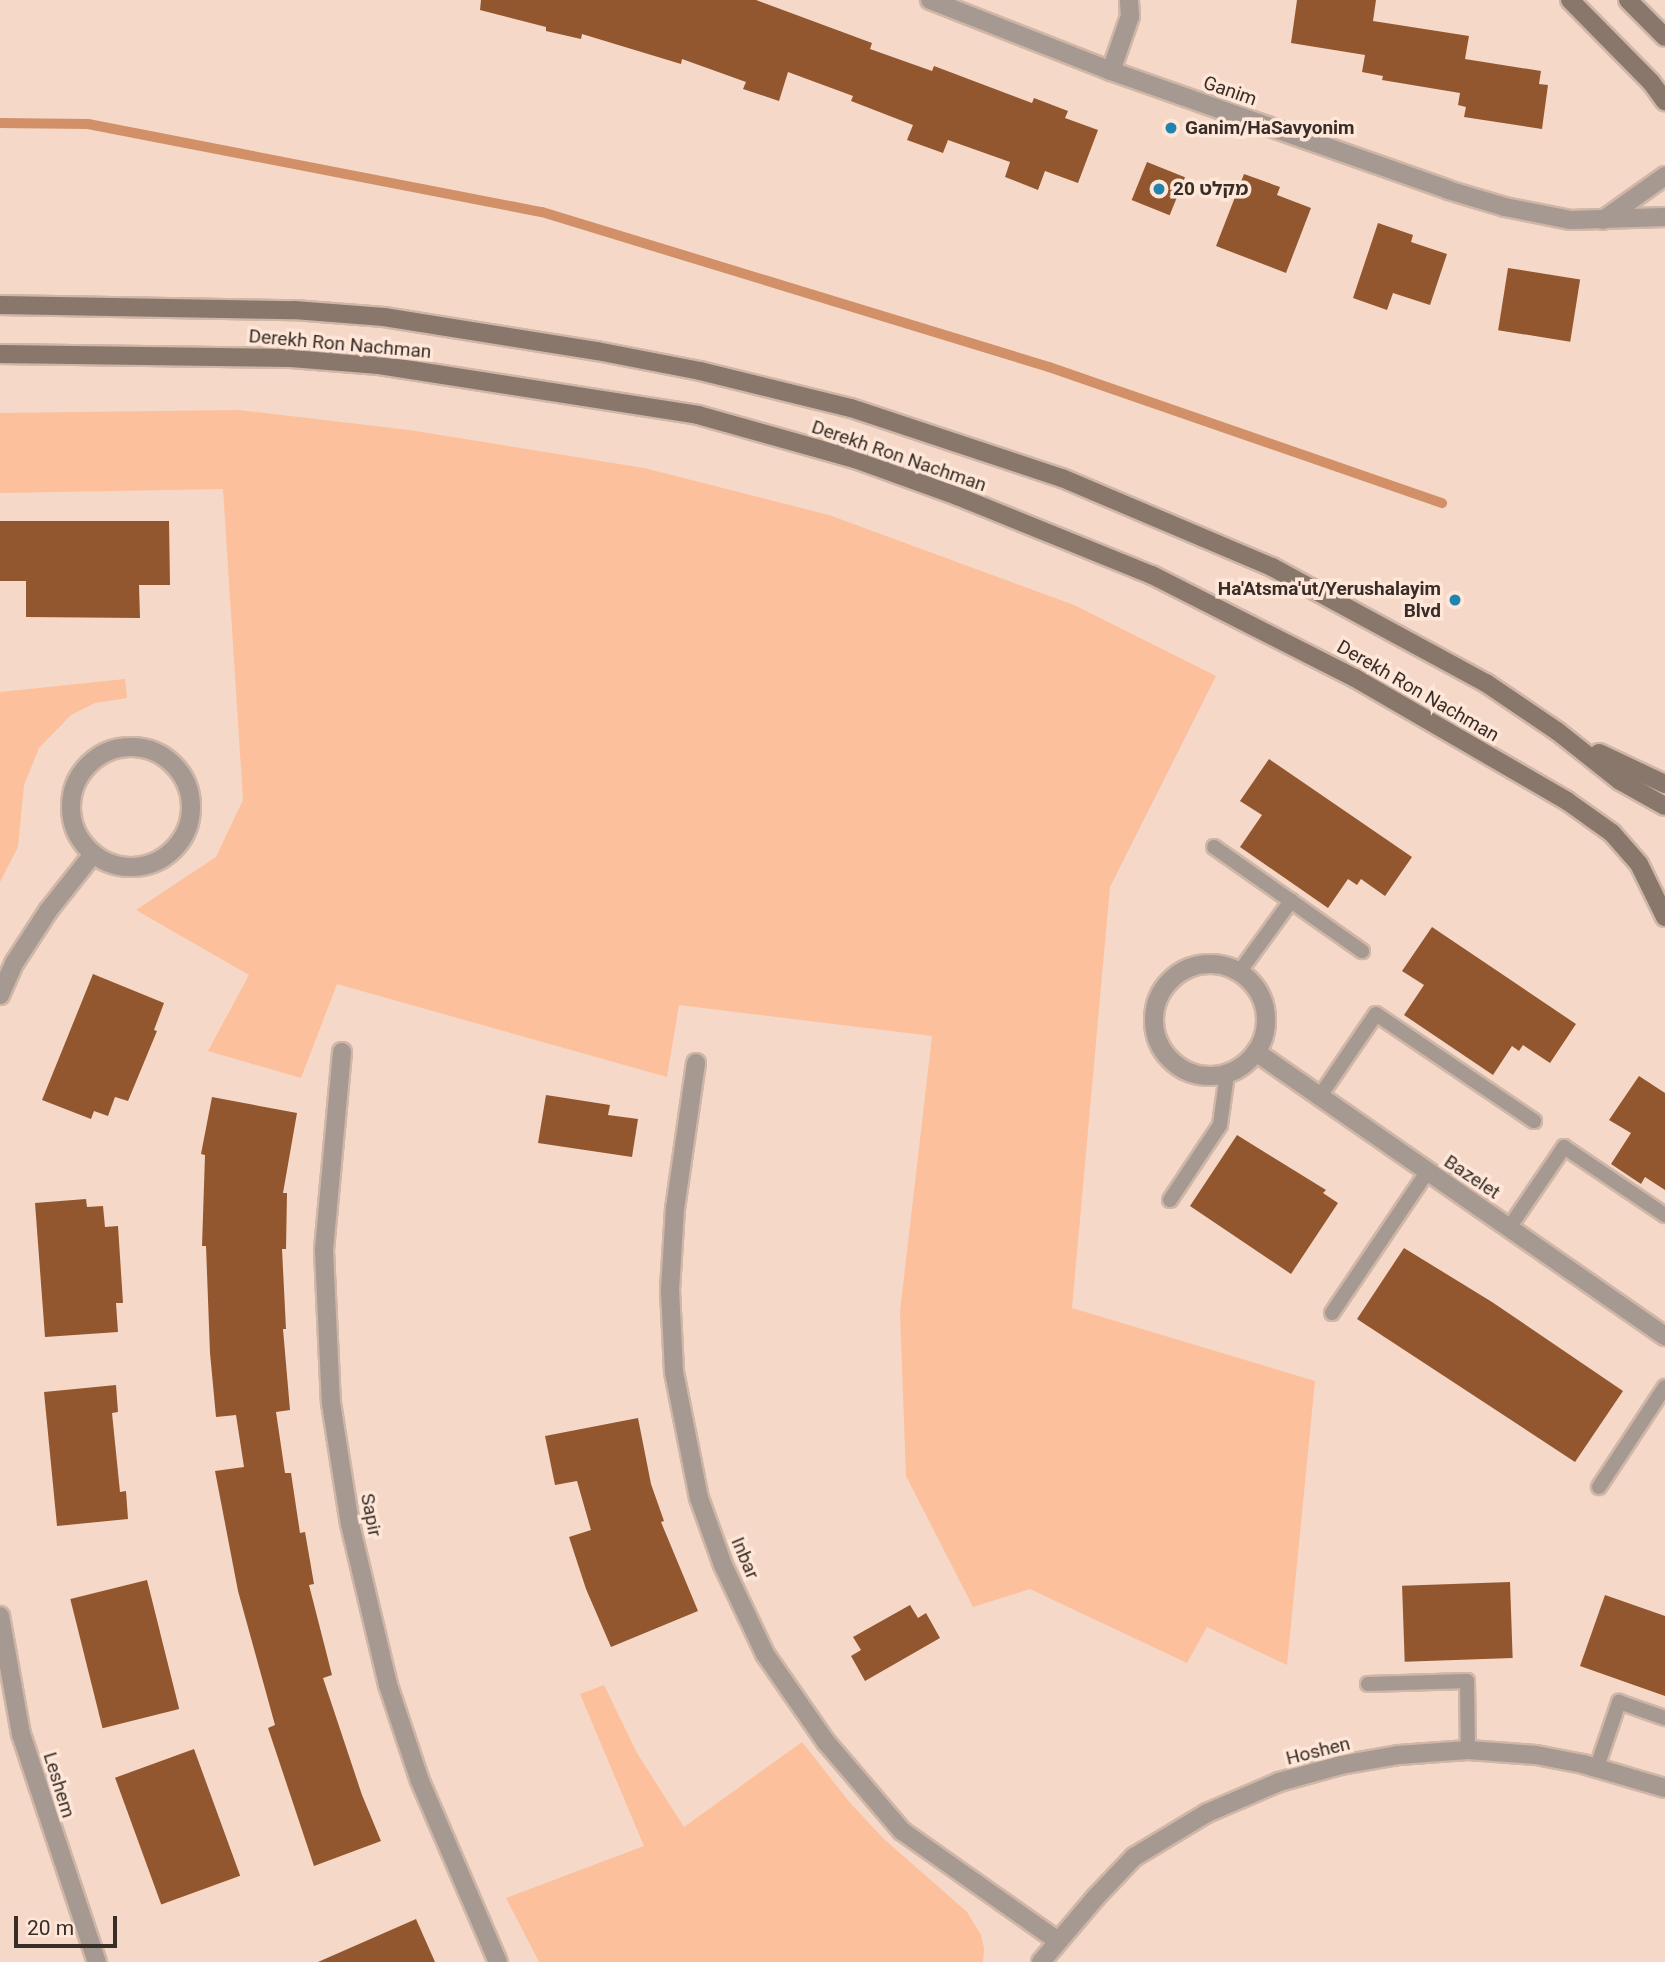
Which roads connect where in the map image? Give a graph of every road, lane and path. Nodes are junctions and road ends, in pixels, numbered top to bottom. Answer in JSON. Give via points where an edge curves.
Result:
{"nodes":[{"id":1,"x":930,"y":0,"type":"edge"},
{"id":2,"x":1129,"y":0,"type":"edge"},
{"id":3,"x":1570,"y":0,"type":"edge"},
{"id":4,"x":1628,"y":0,"type":"edge"},
{"id":5,"x":1665,"y":37,"type":"edge"},
{"id":6,"x":1111,"y":71,"type":"junction"},
{"id":7,"x":1665,"y":101,"type":"edge"},
{"id":8,"x":1665,"y":176,"type":"edge"},
{"id":9,"x":1665,"y":216,"type":"edge"},
{"id":10,"x":1603,"y":220,"type":"junction"},
{"id":11,"x":0,"y":305,"type":"edge"},
{"id":12,"x":0,"y":354,"type":"edge"},
{"id":13,"x":1557,"y":731,"type":"junction"},
{"id":14,"x":1665,"y":784,"type":"edge"},
{"id":15,"x":1665,"y":806,"type":"edge"},
{"id":16,"x":1214,"y":848,"type":"dead end"},
{"id":17,"x":93,"y":854,"type":"junction"},
{"id":18,"x":1291,"y":901,"type":"junction"},
{"id":19,"x":1665,"y":917,"type":"edge"},
{"id":20,"x":1363,"y":951,"type":"dead end"},
{"id":21,"x":1240,"y":971,"type":"junction"},
{"id":22,"x":0,"y":995,"type":"edge"},
{"id":23,"x":342,"y":1052,"type":"dead end"},
{"id":24,"x":1256,"y":1052,"type":"junction"},
{"id":25,"x":696,"y":1063,"type":"dead end"},
{"id":26,"x":1227,"y":1074,"type":"junction"},
{"id":27,"x":1320,"y":1096,"type":"junction"},
{"id":28,"x":1534,"y":1121,"type":"dead end"},
{"id":29,"x":1427,"y":1172,"type":"junction"},
{"id":30,"x":1170,"y":1200,"type":"dead end"},
{"id":31,"x":1665,"y":1215,"type":"edge"},
{"id":32,"x":1509,"y":1228,"type":"junction"},
{"id":33,"x":1332,"y":1313,"type":"dead end"},
{"id":34,"x":1665,"y":1336,"type":"edge"},
{"id":35,"x":1665,"y":1387,"type":"edge"},
{"id":36,"x":1600,"y":1487,"type":"dead end"},
{"id":37,"x":0,"y":1616,"type":"edge"},
{"id":38,"x":1368,"y":1684,"type":"dead end"},
{"id":39,"x":1665,"y":1717,"type":"edge"},
{"id":40,"x":1468,"y":1750,"type":"junction"},
{"id":41,"x":1597,"y":1768,"type":"junction"},
{"id":42,"x":1665,"y":1788,"type":"edge"},
{"id":43,"x":1058,"y":1941,"type":"junction"},
{"id":44,"x":97,"y":1962,"type":"edge"},
{"id":45,"x":498,"y":1962,"type":"edge"},
{"id":46,"x":1041,"y":1962,"type":"edge"}],
"edges":[{"from":1,"to":6,"type":"street","name":"Ganim"},
{"from":2,"to":6,"type":"street","via":[[1130,16]]},
{"from":3,"to":7,"type":"main road"},
{"from":4,"to":5,"type":"main road"},
{"from":6,"to":10,"type":"street","name":"Ganim","via":[[1448,190],[1570,220]]},
{"from":8,"to":10,"type":"street"},
{"from":9,"to":10,"type":"street","name":"Ganim"},
{"from":11,"to":13,"type":"main road","name":"Derekh Ron Nachman","via":[[294,310],[384,317],[700,371],[851,408],[1062,478],[1272,567],[1486,682]]},
{"from":12,"to":19,"type":"main road","name":"Derekh Ron Nachman","via":[[292,358],[379,365],[698,415],[855,459],[1152,575],[1355,678],[1612,832],[1639,864]]},
{"from":13,"to":14,"type":"main road"},
{"from":13,"to":15,"type":"main road","name":"Derekh Ron Nachman","via":[[1620,781]]},
{"from":16,"to":18,"type":"lane"},
{"from":17,"to":17,"type":"street","via":[[130,868],[158,862],[176,850],[188,830],[192,810],[189,789],[175,765],[145,748],[121,748],[106,752],[84,769],[71,796],[72,819],[79,839]]},
{"from":17,"to":22,"type":"street","via":[[48,911]]},
{"from":18,"to":20,"type":"lane"},
{"from":18,"to":21,"type":"lane"},
{"from":21,"to":24,"type":"street","via":[[1264,1003],[1264,1037]]},
{"from":21,"to":26,"type":"street","via":[[1214,963],[1181,971],[1157,997],[1153,1014],[1162,1050],[1174,1064],[1208,1076]]},
{"from":23,"to":45,"type":"street","name":"Sapir","via":[[324,1251],[331,1403],[350,1524],[388,1685],[420,1781]]},
{"from":24,"to":26,"type":"street"},
{"from":24,"to":27,"type":"street","name":"Bazelet"},
{"from":25,"to":43,"type":"street","name":"Inbar","via":[[675,1208],[670,1290],[674,1372],[699,1498],[723,1565],[765,1654],[826,1742],[902,1831]]},
{"from":26,"to":30,"type":"lane","via":[[1220,1125]]},
{"from":27,"to":28,"type":"lane","via":[[1377,1014]]},
{"from":27,"to":29,"type":"street","name":"Bazelet"},
{"from":29,"to":32,"type":"street","name":"Bazelet"},
{"from":29,"to":33,"type":"lane"},
{"from":31,"to":32,"type":"lane","via":[[1564,1147]]},
{"from":32,"to":34,"type":"street","name":"Bazelet"},
{"from":35,"to":36,"type":"lane"},
{"from":37,"to":44,"type":"street","name":"Leshem","via":[[21,1734]]},
{"from":38,"to":40,"type":"lane","via":[[1467,1681]]},
{"from":39,"to":41,"type":"lane","via":[[1619,1702]]},
{"from":40,"to":41,"type":"street","name":"Hoshen","via":[[1536,1755]]},
{"from":40,"to":43,"type":"street","name":"Hoshen","via":[[1399,1755],[1341,1766],[1279,1782],[1207,1813],[1134,1857]]},
{"from":41,"to":42,"type":"street","name":"Hoshen"},
{"from":43,"to":46,"type":"street","name":"Hoshen"}]}
